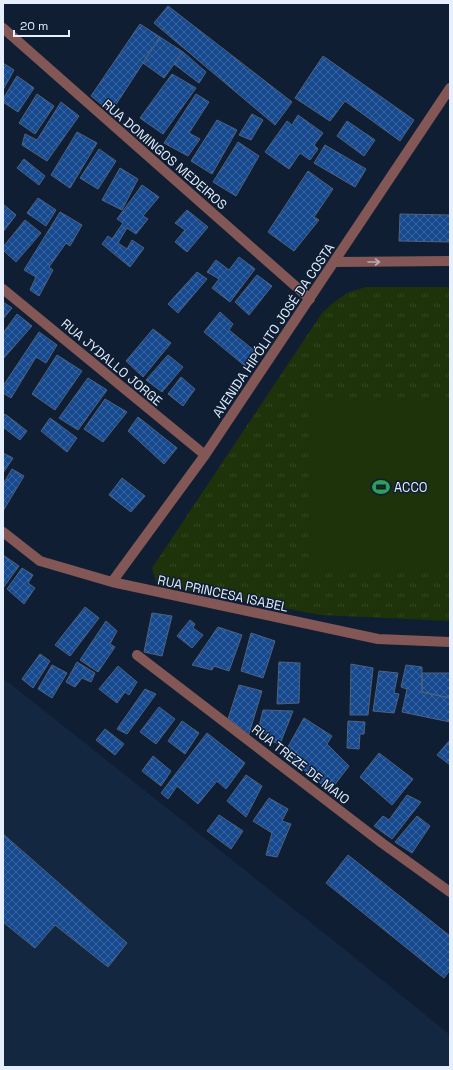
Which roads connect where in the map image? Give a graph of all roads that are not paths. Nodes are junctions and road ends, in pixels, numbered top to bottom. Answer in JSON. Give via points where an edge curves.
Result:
{"nodes":[{"id":1,"x":3,"y":28,"type":"edge"},
{"id":2,"x":450,"y":88,"type":"edge"},
{"id":3,"x":450,"y":261,"type":"edge"},
{"id":4,"x":335,"y":262,"type":"junction"},
{"id":5,"x":3,"y":289,"type":"edge"},
{"id":6,"x":310,"y":299,"type":"junction"},
{"id":7,"x":205,"y":455,"type":"junction"},
{"id":8,"x":3,"y":532,"type":"edge"},
{"id":9,"x":112,"y":582,"type":"junction"},
{"id":10,"x":450,"y":642,"type":"edge"},
{"id":11,"x":137,"y":655,"type":"dead end"},
{"id":12,"x":450,"y":892,"type":"edge"}],
"edges":[{"from":1,"to":6,"type":"street","name":"RUA DOMINGOS MEDEIROS"},
{"from":2,"to":4,"type":"street","name":"AVENIDA HIPÓLITO JOSÉ DA COSTA"},
{"from":4,"to":3,"type":"street","one_way":true},
{"from":4,"to":6,"type":"street","name":"AVENIDA HIPÓLITO JOSÉ DA COSTA"},
{"from":5,"to":7,"type":"street","name":"RUA JYDALLO JORGE"},
{"from":6,"to":7,"type":"street","name":"AVENIDA HIPÓLITO JOSÉ DA COSTA"},
{"from":7,"to":9,"type":"street","name":"AVENIDA HIPÓLITO JOSÉ DA COSTA"},
{"from":8,"to":9,"type":"street","name":"RUA PRINCESA ISABEL","via":[[40,561]]},
{"from":9,"to":10,"type":"street","name":"RUA PRINCESA ISABEL","via":[[378,640]]},
{"from":11,"to":12,"type":"street","name":"RUA TREZE DE MAIO"}]}
